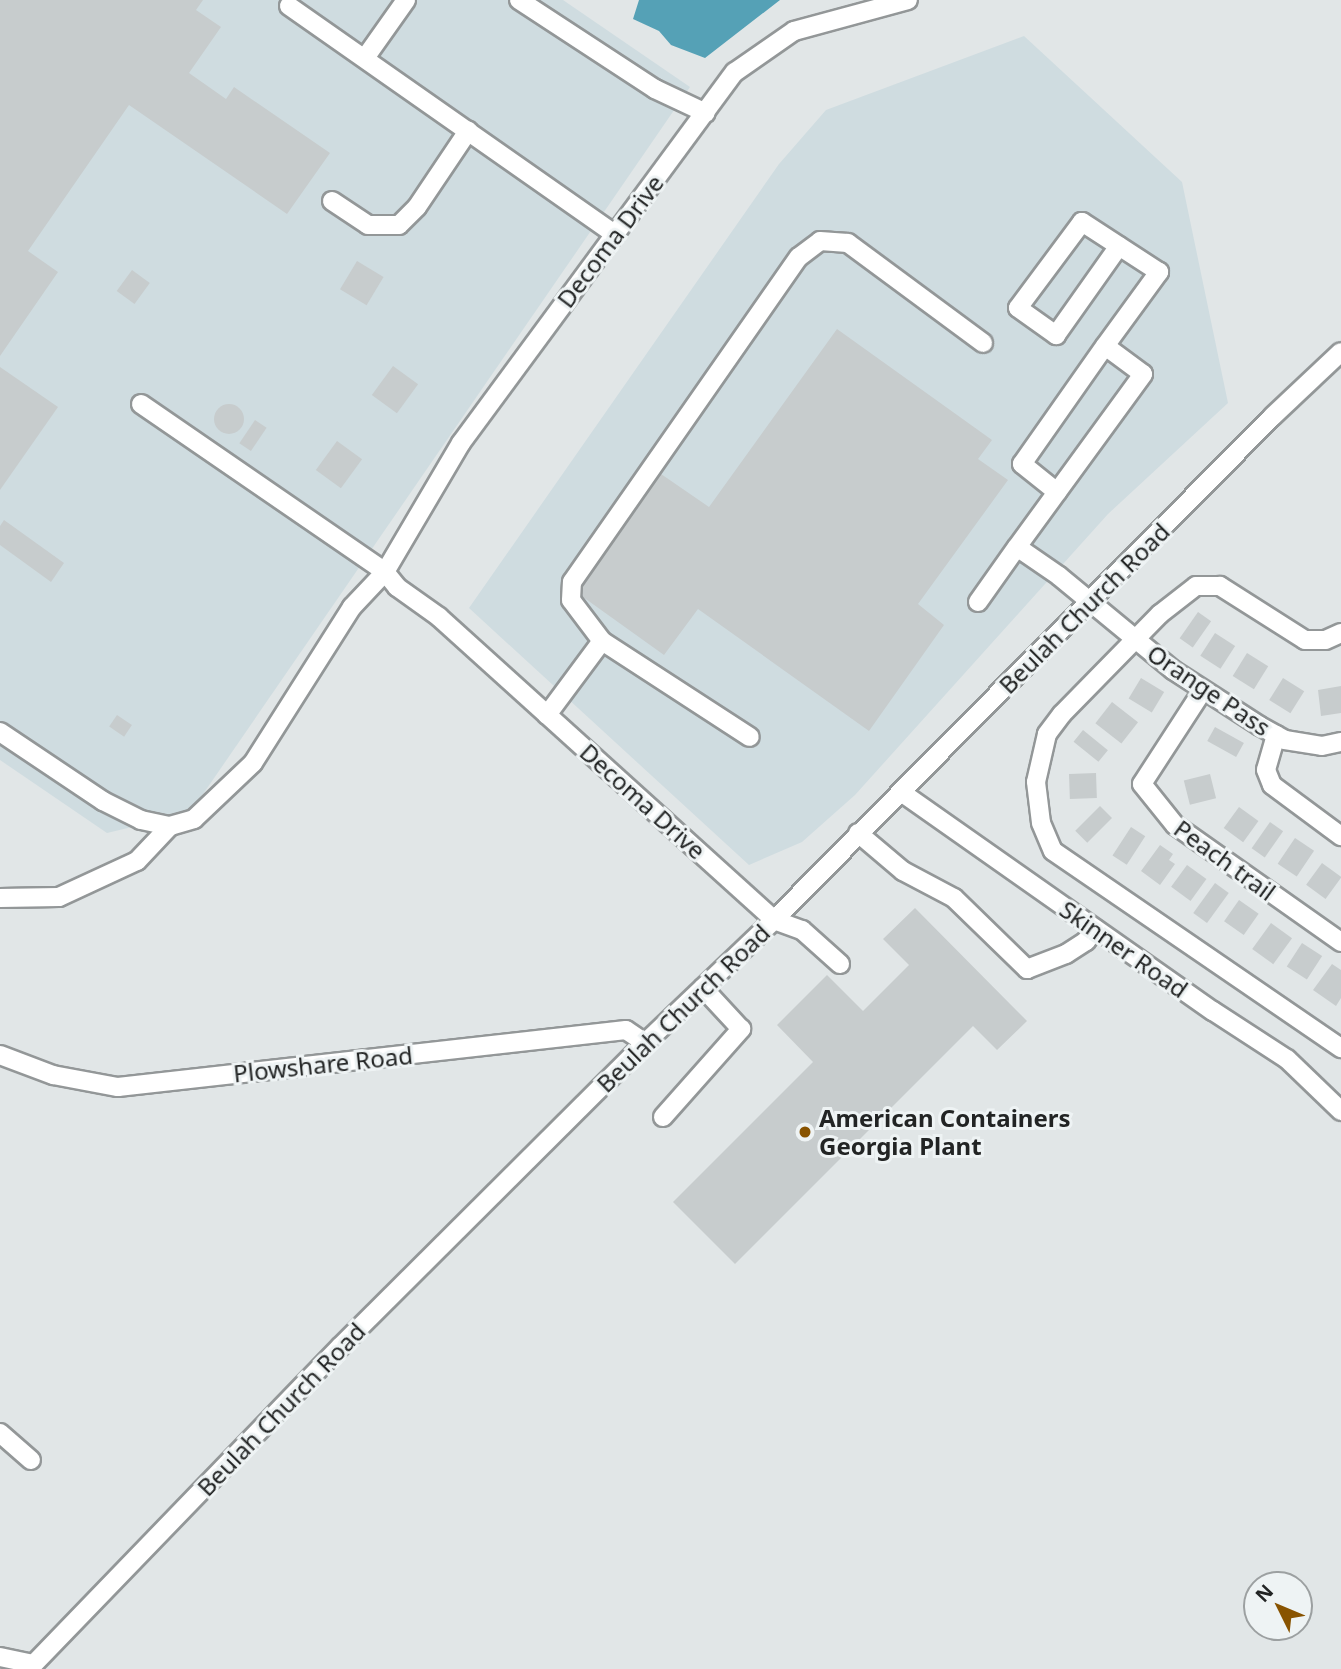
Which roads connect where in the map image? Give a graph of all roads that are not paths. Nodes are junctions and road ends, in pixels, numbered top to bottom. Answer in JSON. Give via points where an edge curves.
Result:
{"nodes":[{"id":1,"x":405,"y":0,"type":"edge"},
{"id":2,"x":519,"y":0,"type":"edge"},
{"id":3,"x":908,"y":0,"type":"edge"},
{"id":4,"x":289,"y":5,"type":"dead end"},
{"id":5,"x":365,"y":58,"type":"junction"},
{"id":6,"x":706,"y":113,"type":"junction"},
{"id":7,"x":468,"y":131,"type":"junction"},
{"id":8,"x":332,"y":201,"type":"dead end"},
{"id":9,"x":615,"y":234,"type":"junction"},
{"id":10,"x":1119,"y":246,"type":"junction"},
{"id":11,"x":984,"y":343,"type":"dead end"},
{"id":12,"x":1105,"y":346,"type":"junction"},
{"id":13,"x":1341,"y":352,"type":"edge"},
{"id":14,"x":141,"y":404,"type":"dead end"},
{"id":15,"x":1057,"y":492,"type":"junction"},
{"id":16,"x":1017,"y":547,"type":"junction"},
{"id":17,"x":385,"y":572,"type":"junction"},
{"id":18,"x":978,"y":602,"type":"dead end"},
{"id":19,"x":1090,"y":602,"type":"junction"},
{"id":20,"x":1341,"y":632,"type":"edge"},
{"id":21,"x":1135,"y":640,"type":"junction"},
{"id":22,"x":603,"y":641,"type":"junction"},
{"id":23,"x":1203,"y":690,"type":"junction"},
{"id":24,"x":547,"y":715,"type":"junction"},
{"id":25,"x":0,"y":732,"type":"edge"},
{"id":26,"x":1276,"y":735,"type":"junction"},
{"id":27,"x":750,"y":737,"type":"dead end"},
{"id":28,"x":1341,"y":742,"type":"edge"},
{"id":29,"x":901,"y":792,"type":"junction"},
{"id":30,"x":170,"y":826,"type":"junction"},
{"id":31,"x":858,"y":833,"type":"junction"},
{"id":32,"x":1341,"y":836,"type":"edge"},
{"id":33,"x":0,"y":898,"type":"edge"},
{"id":34,"x":774,"y":920,"type":"junction"},
{"id":35,"x":1095,"y":929,"type":"junction"},
{"id":36,"x":1341,"y":942,"type":"edge"},
{"id":37,"x":840,"y":964,"type":"dead end"},
{"id":38,"x":703,"y":988,"type":"junction"},
{"id":39,"x":645,"y":1043,"type":"junction"},
{"id":40,"x":1341,"y":1048,"type":"edge"},
{"id":41,"x":0,"y":1055,"type":"edge"},
{"id":42,"x":1341,"y":1111,"type":"edge"},
{"id":43,"x":663,"y":1117,"type":"dead end"},
{"id":44,"x":0,"y":1433,"type":"edge"},
{"id":45,"x":31,"y":1460,"type":"dead end"},
{"id":46,"x":0,"y":1657,"type":"edge"},
{"id":47,"x":31,"y":1667,"type":"edge"}],
"edges":[{"from":1,"to":5,"type":"street"},
{"from":2,"to":6,"type":"street","via":[[655,89]]},
{"from":3,"to":6,"type":"street","name":"Decoma Drive","via":[[794,31],[735,72]]},
{"from":4,"to":5,"type":"street"},
{"from":5,"to":7,"type":"street"},
{"from":6,"to":9,"type":"street","name":"Decoma Drive"},
{"from":7,"to":8,"type":"street","via":[[417,207],[399,225],[369,225]]},
{"from":7,"to":9,"type":"street"},
{"from":9,"to":17,"type":"street","name":"Decoma Drive","via":[[461,443]]},
{"from":10,"to":10,"type":"street","via":[[1082,222],[1018,308],[1056,335]]},
{"from":10,"to":12,"type":"street","via":[[1159,272]]},
{"from":11,"to":22,"type":"street","via":[[848,243],[820,241],[799,257],[572,582],[570,600]]},
{"from":12,"to":15,"type":"street","via":[[1022,464]]},
{"from":12,"to":15,"type":"street","via":[[1143,374]]},
{"from":13,"to":19,"type":"street","name":"Beulah Church Road"},
{"from":14,"to":17,"type":"street"},
{"from":15,"to":16,"type":"street"},
{"from":16,"to":18,"type":"street"},
{"from":16,"to":19,"type":"street","name":"Orange Pass"},
{"from":17,"to":24,"type":"street","name":"Decoma Drive"},
{"from":17,"to":30,"type":"street","name":"Decoma Drive","via":[[352,607],[253,763],[194,819]]},
{"from":19,"to":21,"type":"street","name":"Orange Pass"},
{"from":19,"to":29,"type":"street","name":"Beulah Church Road"},
{"from":20,"to":21,"type":"street","via":[[1325,640],[1305,640],[1220,586],[1196,586]]},
{"from":21,"to":23,"type":"street","name":"Orange Pass"},
{"from":21,"to":40,"type":"street","via":[[1047,734],[1036,782],[1041,823],[1053,851]]},
{"from":22,"to":24,"type":"street"},
{"from":22,"to":27,"type":"street"},
{"from":23,"to":26,"type":"street","name":"Orange Pass"},
{"from":23,"to":36,"type":"street","name":"Peach trail","via":[[1142,784],[1175,825]]},
{"from":24,"to":34,"type":"street","name":"Decoma Drive"},
{"from":25,"to":30,"type":"street","via":[[103,801],[141,820]]},
{"from":26,"to":28,"type":"street","name":"Orange Pass","via":[[1322,746]]},
{"from":26,"to":32,"type":"street","via":[[1266,770],[1272,785]]},
{"from":29,"to":31,"type":"street","name":"Beulah Church Road"},
{"from":29,"to":35,"type":"street","name":"Skinner Road"},
{"from":30,"to":33,"type":"street","name":"Decoma Drive","via":[[137,861],[59,897]]},
{"from":31,"to":34,"type":"street","name":"Beulah Church Road"},
{"from":31,"to":35,"type":"street","via":[[903,871],[954,898],[1027,970],[1066,954]]},
{"from":34,"to":37,"type":"street","name":"Decoma Drive","via":[[802,930]]},
{"from":34,"to":38,"type":"street","name":"Beulah Church Road"},
{"from":35,"to":42,"type":"street","name":"Skinner Road","via":[[1287,1059]]},
{"from":38,"to":39,"type":"street","name":"Beulah Church Road"},
{"from":38,"to":43,"type":"street","via":[[741,1029]]},
{"from":39,"to":41,"type":"street","name":"Plowshare Road","via":[[626,1030],[118,1087],[53,1075]]},
{"from":39,"to":47,"type":"street","name":"Beulah Church Road","via":[[341,1346]]},
{"from":44,"to":45,"type":"street"},
{"from":46,"to":47,"type":"street"}]}
